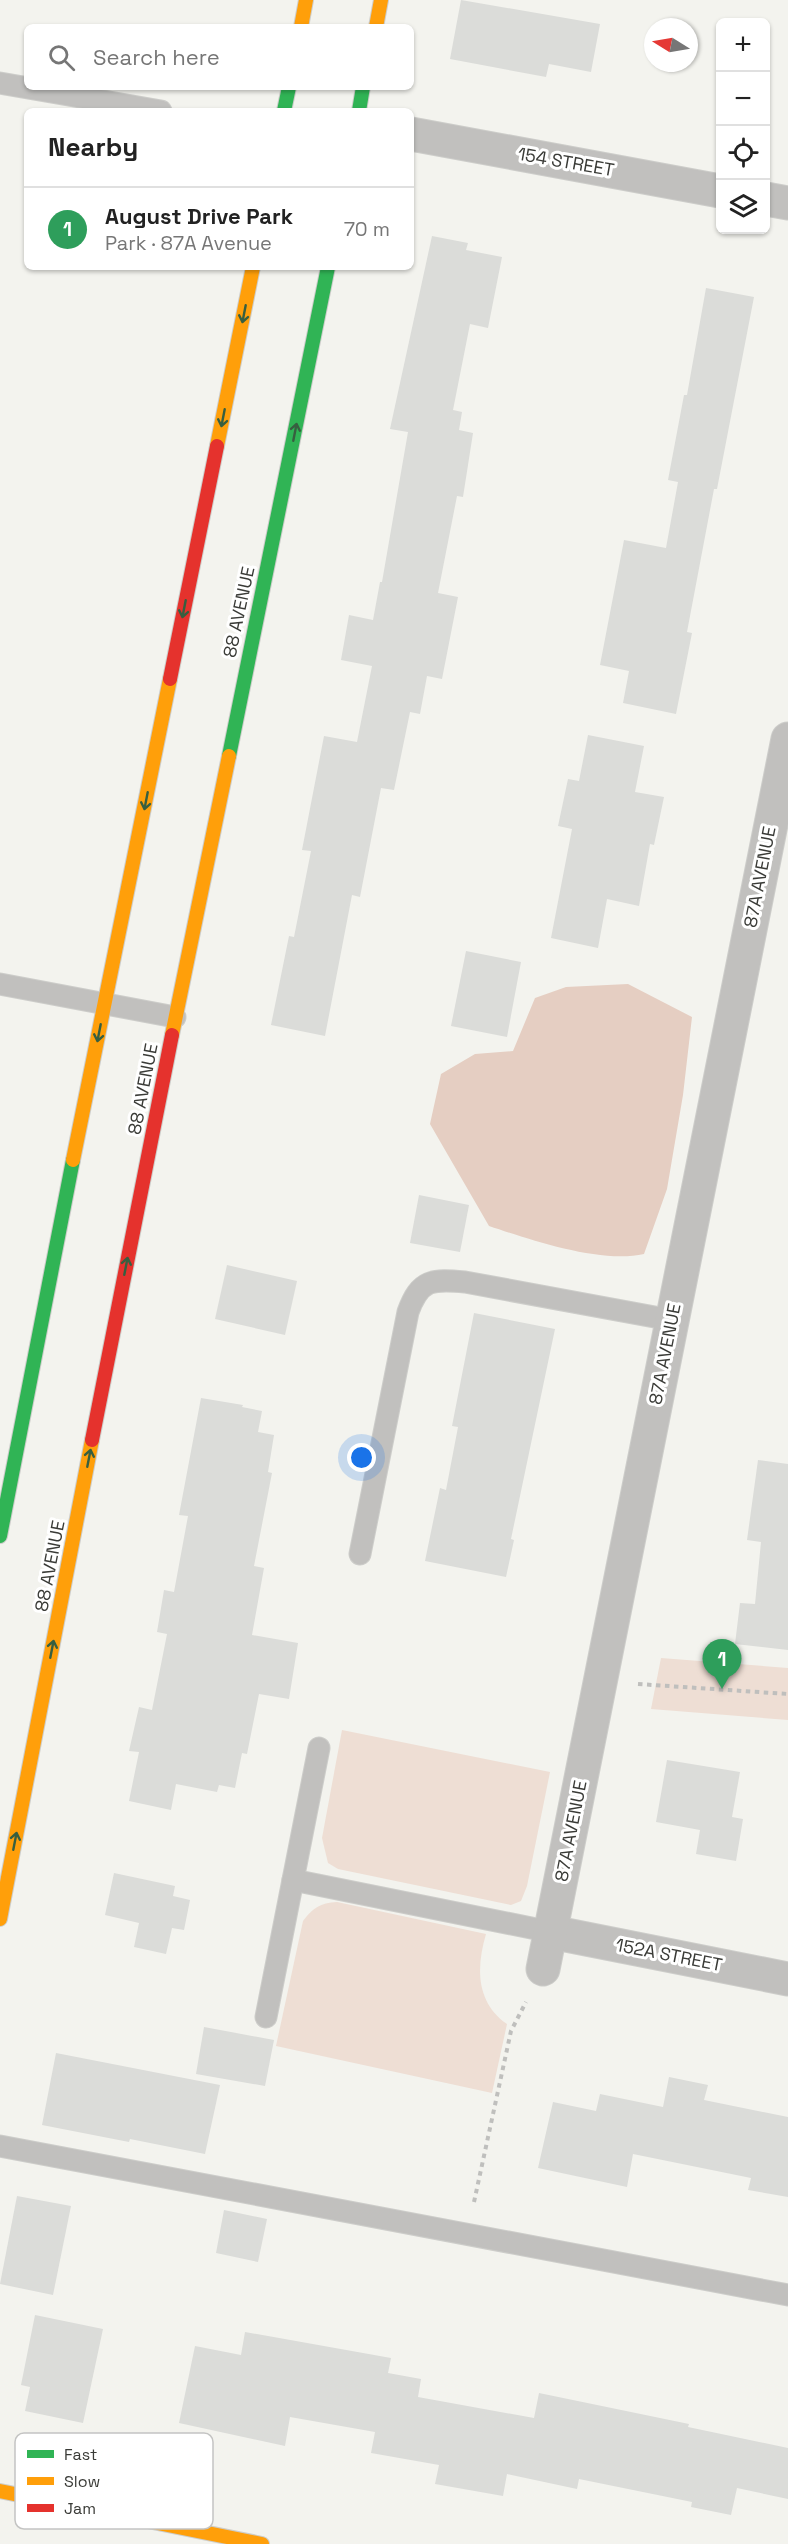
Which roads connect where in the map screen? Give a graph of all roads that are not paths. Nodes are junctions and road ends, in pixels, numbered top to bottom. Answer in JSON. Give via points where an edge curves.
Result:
{"nodes":[{"id":1,"x":306,"y":0,"type":"edge"},
{"id":2,"x":381,"y":0,"type":"edge"},
{"id":3,"x":302,"y":24,"type":"edge"},
{"id":4,"x":377,"y":24,"type":"edge"},
{"id":5,"x":0,"y":83,"type":"edge"},
{"id":6,"x":24,"y":87,"type":"edge"},
{"id":7,"x":40,"y":90,"type":"edge"},
{"id":8,"x":288,"y":90,"type":"edge"},
{"id":9,"x":362,"y":90,"type":"edge"},
{"id":10,"x":144,"y":108,"type":"edge"},
{"id":11,"x":286,"y":108,"type":"edge"},
{"id":12,"x":359,"y":108,"type":"edge"},
{"id":13,"x":414,"y":135,"type":"edge"},
{"id":14,"x":716,"y":190,"type":"edge"},
{"id":15,"x":770,"y":200,"type":"edge"},
{"id":16,"x":788,"y":203,"type":"edge"},
{"id":17,"x":252,"y":270,"type":"edge"},
{"id":18,"x":327,"y":270,"type":"edge"},
{"id":19,"x":788,"y":739,"type":"edge"},
{"id":20,"x":0,"y":984,"type":"edge"},
{"id":21,"x":104,"y":1005,"type":"junction"},
{"id":22,"x":175,"y":1017,"type":"junction"},
{"id":23,"x":671,"y":1320,"type":"junction"},
{"id":24,"x":0,"y":1536,"type":"edge"},
{"id":25,"x":360,"y":1554,"type":"dead end"},
{"id":26,"x":319,"y":1748,"type":"dead end"},
{"id":27,"x":293,"y":1880,"type":"junction"},
{"id":28,"x":0,"y":1918,"type":"edge"},
{"id":29,"x":550,"y":1932,"type":"junction"},
{"id":30,"x":543,"y":1969,"type":"road end"},
{"id":31,"x":788,"y":1979,"type":"edge"},
{"id":32,"x":266,"y":2017,"type":"dead end"},
{"id":33,"x":0,"y":2146,"type":"edge"},
{"id":34,"x":788,"y":2295,"type":"edge"},
{"id":35,"x":0,"y":2491,"type":"edge"},
{"id":36,"x":15,"y":2494,"type":"edge"},
{"id":37,"x":188,"y":2529,"type":"edge"},
{"id":38,"x":262,"y":2544,"type":"edge"}],
"edges":[{"from":1,"to":3,"type":"main road"},
{"from":2,"to":4,"type":"main road"},
{"from":5,"to":6,"type":"lane"},
{"from":7,"to":10,"type":"lane"},
{"from":8,"to":11,"type":"main road"},
{"from":9,"to":12,"type":"main road"},
{"from":13,"to":14,"type":"street","name":"154 STREET"},
{"from":15,"to":16,"type":"street"},
{"from":17,"to":21,"type":"main road","one_way":true},
{"from":22,"to":18,"type":"main road","name":"88 AVENUE","one_way":true},
{"from":19,"to":23,"type":"street","name":"87A AVENUE"},
{"from":20,"to":21,"type":"lane"},
{"from":21,"to":22,"type":"lane"},
{"from":21,"to":24,"type":"main road","one_way":true},
{"from":28,"to":22,"type":"main road","name":"88 AVENUE","one_way":true},
{"from":23,"to":25,"type":"lane","via":[[465,1282],[434,1281],[421,1286],[408,1312]]},
{"from":23,"to":29,"type":"street","name":"87A AVENUE"},
{"from":26,"to":27,"type":"lane"},
{"from":27,"to":29,"type":"lane"},
{"from":27,"to":32,"type":"lane"},
{"from":29,"to":30,"type":"street","name":"87A AVENUE"},
{"from":29,"to":31,"type":"street","name":"152A STREET"},
{"from":33,"to":34,"type":"lane"},
{"from":35,"to":36,"type":"main road"},
{"from":37,"to":38,"type":"main road"}]}
